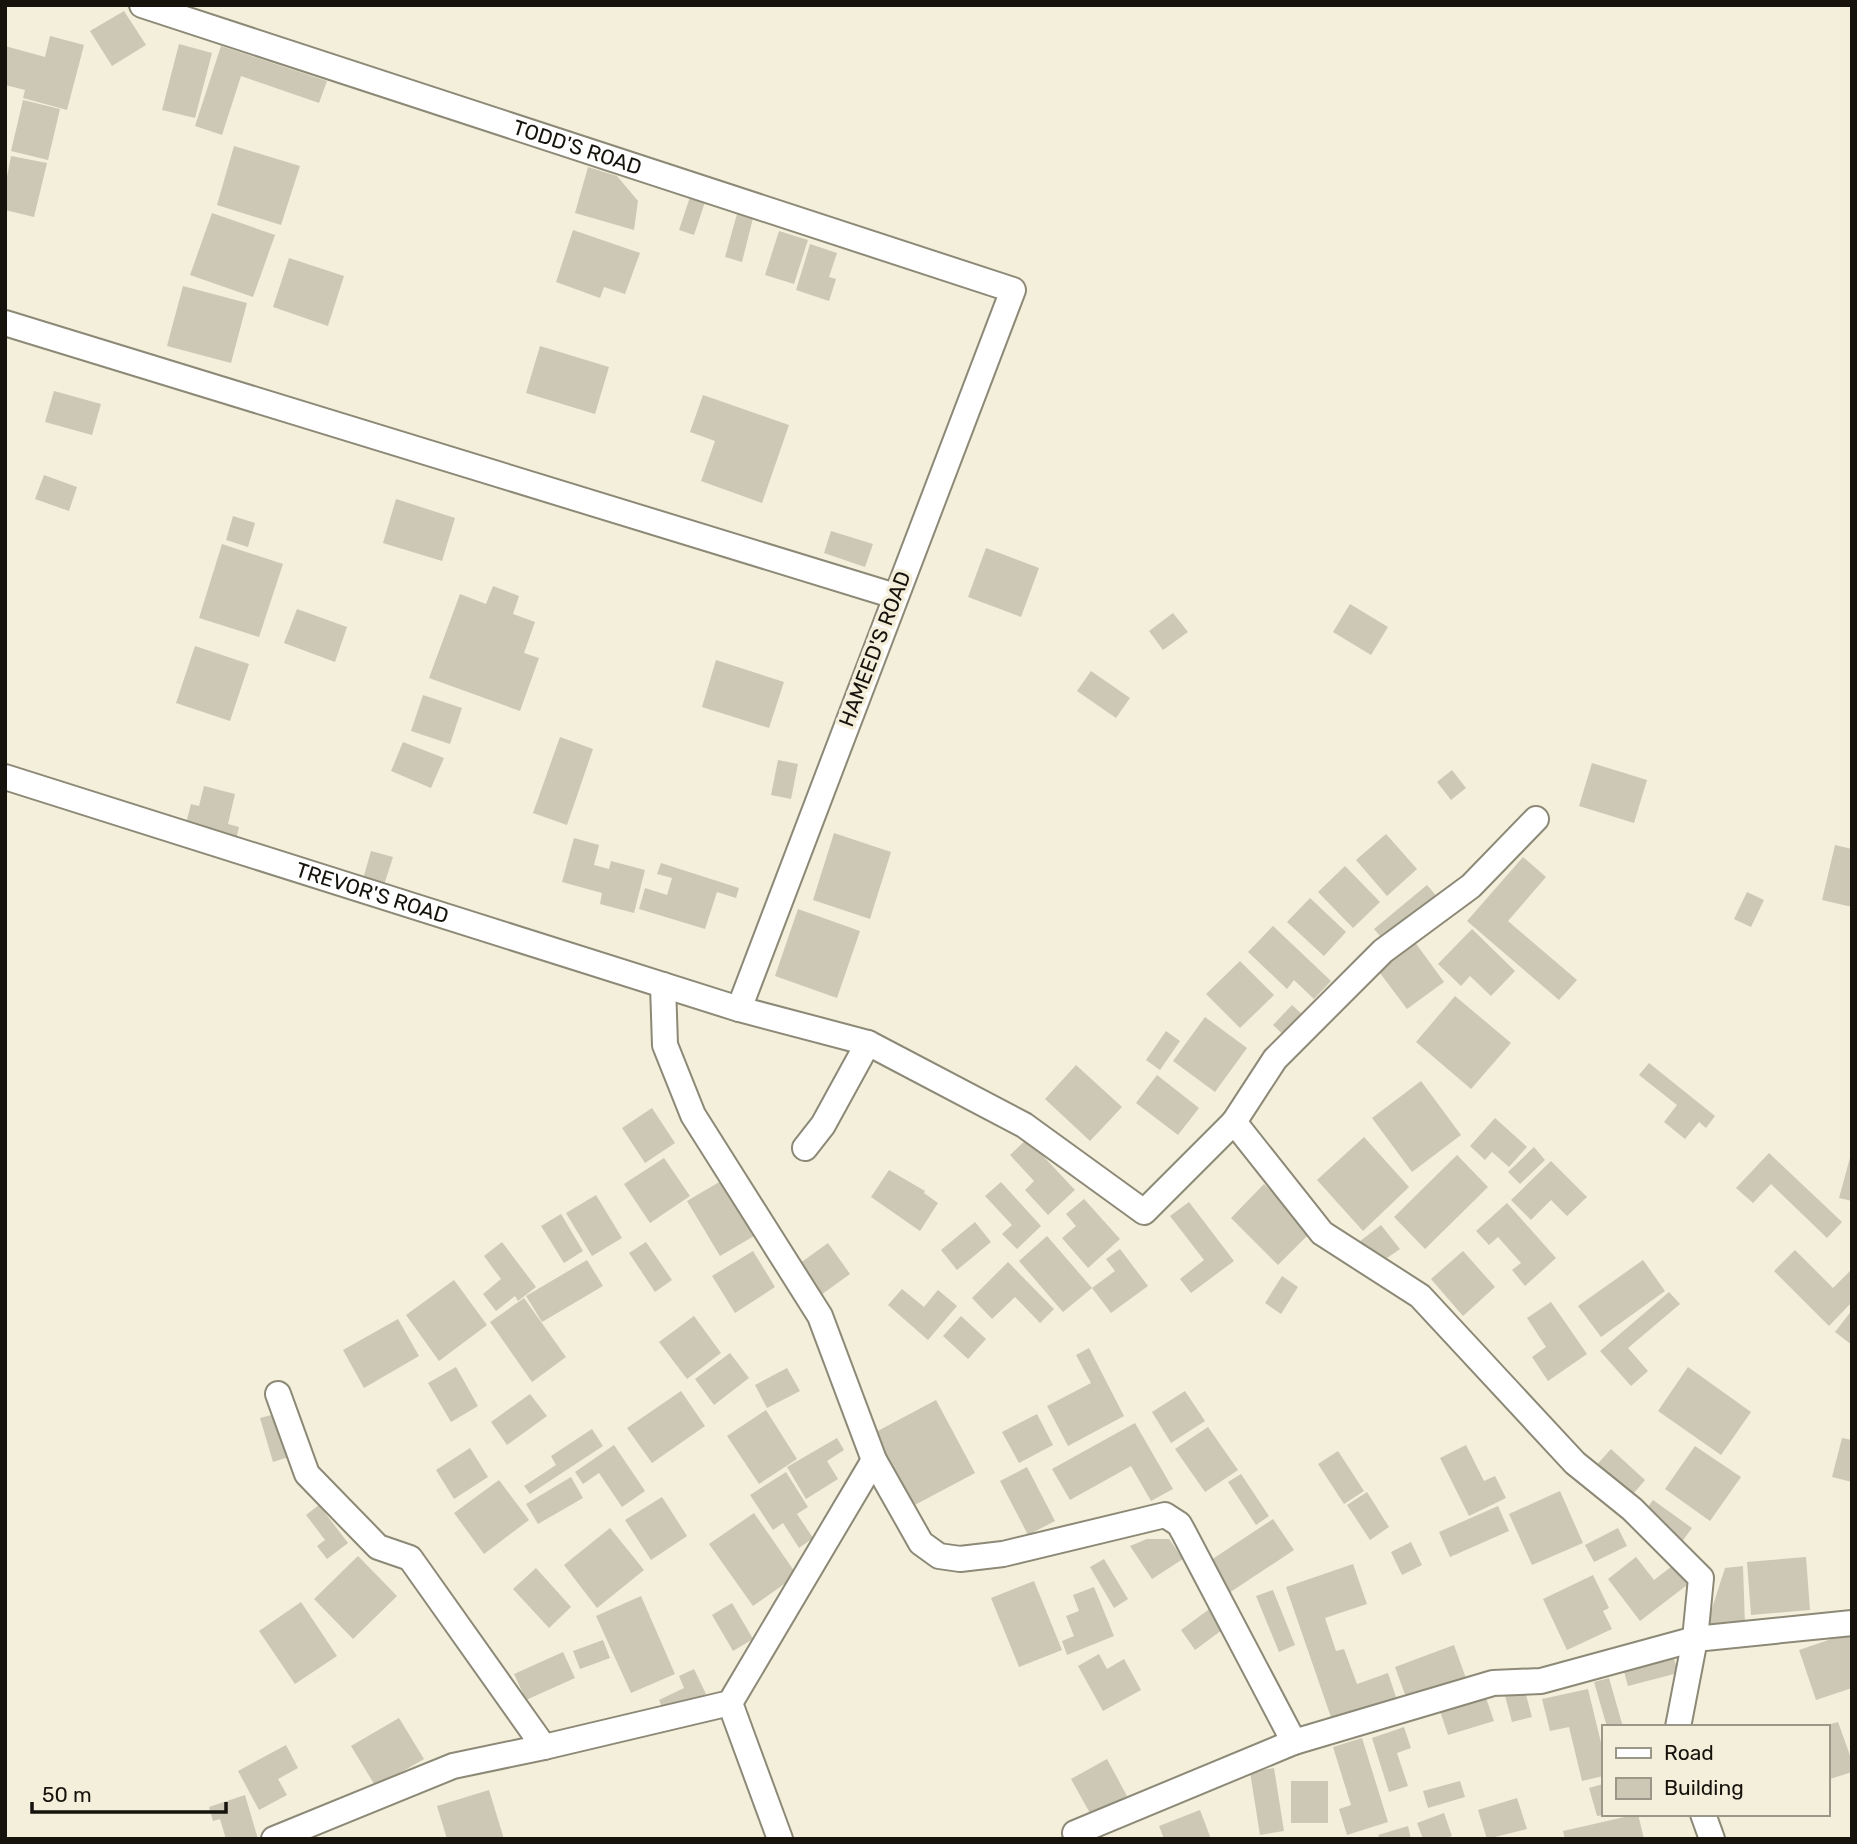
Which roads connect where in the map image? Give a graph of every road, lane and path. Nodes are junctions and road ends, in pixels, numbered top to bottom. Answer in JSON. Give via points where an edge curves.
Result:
{"nodes":[{"id":1,"x":142,"y":5,"type":"edge"},
{"id":2,"x":1013,"y":290,"type":"joint"},
{"id":3,"x":5,"y":323,"type":"edge"},
{"id":4,"x":895,"y":596,"type":"junction"},
{"id":5,"x":5,"y":777,"type":"edge"},
{"id":6,"x":1536,"y":819,"type":"dead end"},
{"id":7,"x":663,"y":985,"type":"junction"},
{"id":8,"x":739,"y":1009,"type":"junction"},
{"id":9,"x":868,"y":1043,"type":"junction"},
{"id":10,"x":1234,"y":1122,"type":"junction"},
{"id":11,"x":805,"y":1148,"type":"dead end"},
{"id":12,"x":278,"y":1394,"type":"dead end"},
{"id":13,"x":874,"y":1460,"type":"junction"},
{"id":14,"x":1852,"y":1623,"type":"edge"},
{"id":15,"x":1695,"y":1639,"type":"junction"},
{"id":16,"x":730,"y":1703,"type":"junction"},
{"id":17,"x":1678,"y":1725,"type":"edge"},
{"id":18,"x":1294,"y":1742,"type":"junction"},
{"id":19,"x":544,"y":1747,"type":"junction"},
{"id":20,"x":1704,"y":1816,"type":"edge"},
{"id":21,"x":1074,"y":1833,"type":"dead end"},
{"id":22,"x":274,"y":1839,"type":"edge"},
{"id":23,"x":780,"y":1839,"type":"edge"},
{"id":24,"x":1712,"y":1839,"type":"edge"}],
"edges":[{"from":1,"to":2,"type":"street","name":"TODD'S ROAD"},
{"from":2,"to":4,"type":"street","name":"HAMEED'S ROAD"},
{"from":3,"to":4,"type":"street"},
{"from":4,"to":8,"type":"street","name":"HAMEED'S ROAD"},
{"from":5,"to":7,"type":"street","name":"TREVOR'S ROAD"},
{"from":6,"to":10,"type":"street","via":[[1471,886],[1383,951],[1275,1059]]},
{"from":7,"to":8,"type":"street","name":"TREVOR'S ROAD"},
{"from":7,"to":13,"type":"street","via":[[665,1045],[693,1115],[820,1316]]},
{"from":8,"to":9,"type":"street","name":"TREVOR'S ROAD"},
{"from":9,"to":10,"type":"street","name":"TREVOR'S ROAD","via":[[1024,1125],[1144,1212]]},
{"from":9,"to":11,"type":"street","via":[[823,1125]]},
{"from":10,"to":15,"type":"street","via":[[1322,1233],[1420,1296],[1575,1463],[1633,1509],[1701,1578]]},
{"from":12,"to":19,"type":"street","via":[[307,1474],[379,1547],[410,1558]]},
{"from":13,"to":16,"type":"street"},
{"from":13,"to":18,"type":"street","via":[[921,1544],[939,1556],[960,1559],[1003,1554],[1165,1515],[1179,1524]]},
{"from":14,"to":15,"type":"street"},
{"from":15,"to":17,"type":"street"},
{"from":15,"to":18,"type":"street","via":[[1541,1681],[1493,1683]]},
{"from":16,"to":19,"type":"street"},
{"from":16,"to":23,"type":"street"},
{"from":18,"to":21,"type":"street"},
{"from":19,"to":22,"type":"street","via":[[453,1766]]},
{"from":20,"to":24,"type":"street"}]}
